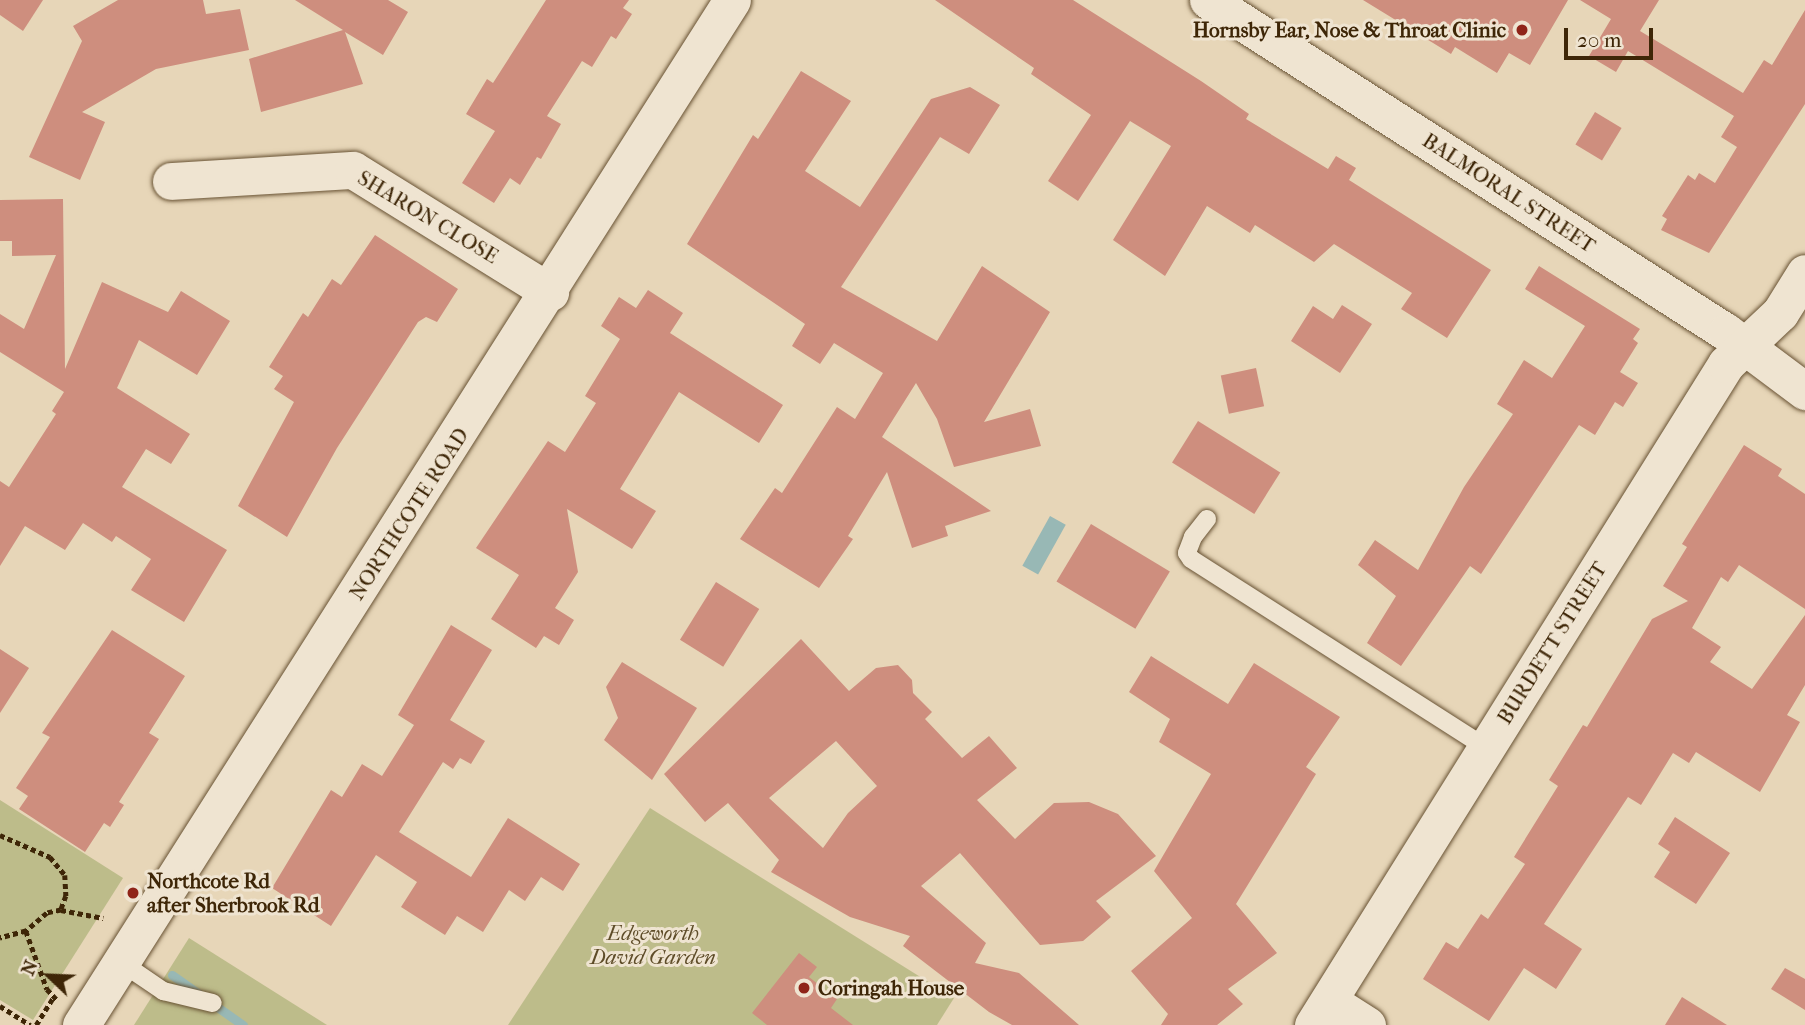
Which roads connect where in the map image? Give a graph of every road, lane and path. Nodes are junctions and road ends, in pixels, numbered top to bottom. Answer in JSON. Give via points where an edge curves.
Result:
{"nodes":[{"id":1,"x":732,"y":0,"type":"edge"},
{"id":2,"x":1208,"y":0,"type":"edge"},
{"id":3,"x":172,"y":181,"type":"dead end"},
{"id":4,"x":1805,"y":273,"type":"edge"},
{"id":5,"x":550,"y":292,"type":"junction"},
{"id":6,"x":1744,"y":347,"type":"junction"},
{"id":7,"x":1805,"y":391,"type":"edge"},
{"id":8,"x":1207,"y":519,"type":"dead end"},
{"id":9,"x":1486,"y":748,"type":"junction"},
{"id":10,"x":0,"y":835,"type":"edge"},
{"id":11,"x":61,"y":910,"type":"junction"},
{"id":12,"x":103,"y":918,"type":"dead end"},
{"id":13,"x":26,"y":930,"type":"junction"},
{"id":14,"x":0,"y":938,"type":"edge"},
{"id":15,"x":122,"y":962,"type":"junction"},
{"id":16,"x":53,"y":998,"type":"junction"},
{"id":17,"x":213,"y":1003,"type":"dead end"},
{"id":18,"x":0,"y":1006,"type":"edge"},
{"id":19,"x":1321,"y":1013,"type":"edge"},
{"id":20,"x":84,"y":1021,"type":"edge"},
{"id":21,"x":33,"y":1025,"type":"edge"},
{"id":22,"x":1367,"y":1025,"type":"edge"}],
"edges":[{"from":1,"to":5,"type":"street","name":"NORTHCOTE ROAD"},
{"from":2,"to":6,"type":"street","name":"BALMORAL STREET"},
{"from":3,"to":5,"type":"street","name":"SHARON CLOSE","via":[[353,170]]},
{"from":4,"to":6,"type":"street","name":"BURDETT STREET","via":[[1780,313]]},
{"from":5,"to":15,"type":"street","name":"NORTHCOTE ROAD"},
{"from":6,"to":7,"type":"street","name":"BALMORAL STREET"},
{"from":6,"to":9,"type":"street","name":"BURDETT STREET","via":[[1726,364]]},
{"from":8,"to":9,"type":"lane","via":[[1193,537],[1187,553],[1191,559]]},
{"from":9,"to":19,"type":"street","name":"BURDETT STREET"},
{"from":10,"to":11,"type":"path","via":[[50,857],[65,875]]},
{"from":11,"to":12,"type":"path"},
{"from":11,"to":13,"type":"path","via":[[47,913]]},
{"from":13,"to":14,"type":"path"},
{"from":13,"to":16,"type":"path"},
{"from":15,"to":17,"type":"lane","via":[[163,991]]},
{"from":15,"to":20,"type":"street","name":"NORTHCOTE ROAD"},
{"from":16,"to":20,"type":"path"},
{"from":16,"to":21,"type":"path"},
{"from":18,"to":21,"type":"path"},
{"from":19,"to":22,"type":"street"}]}
